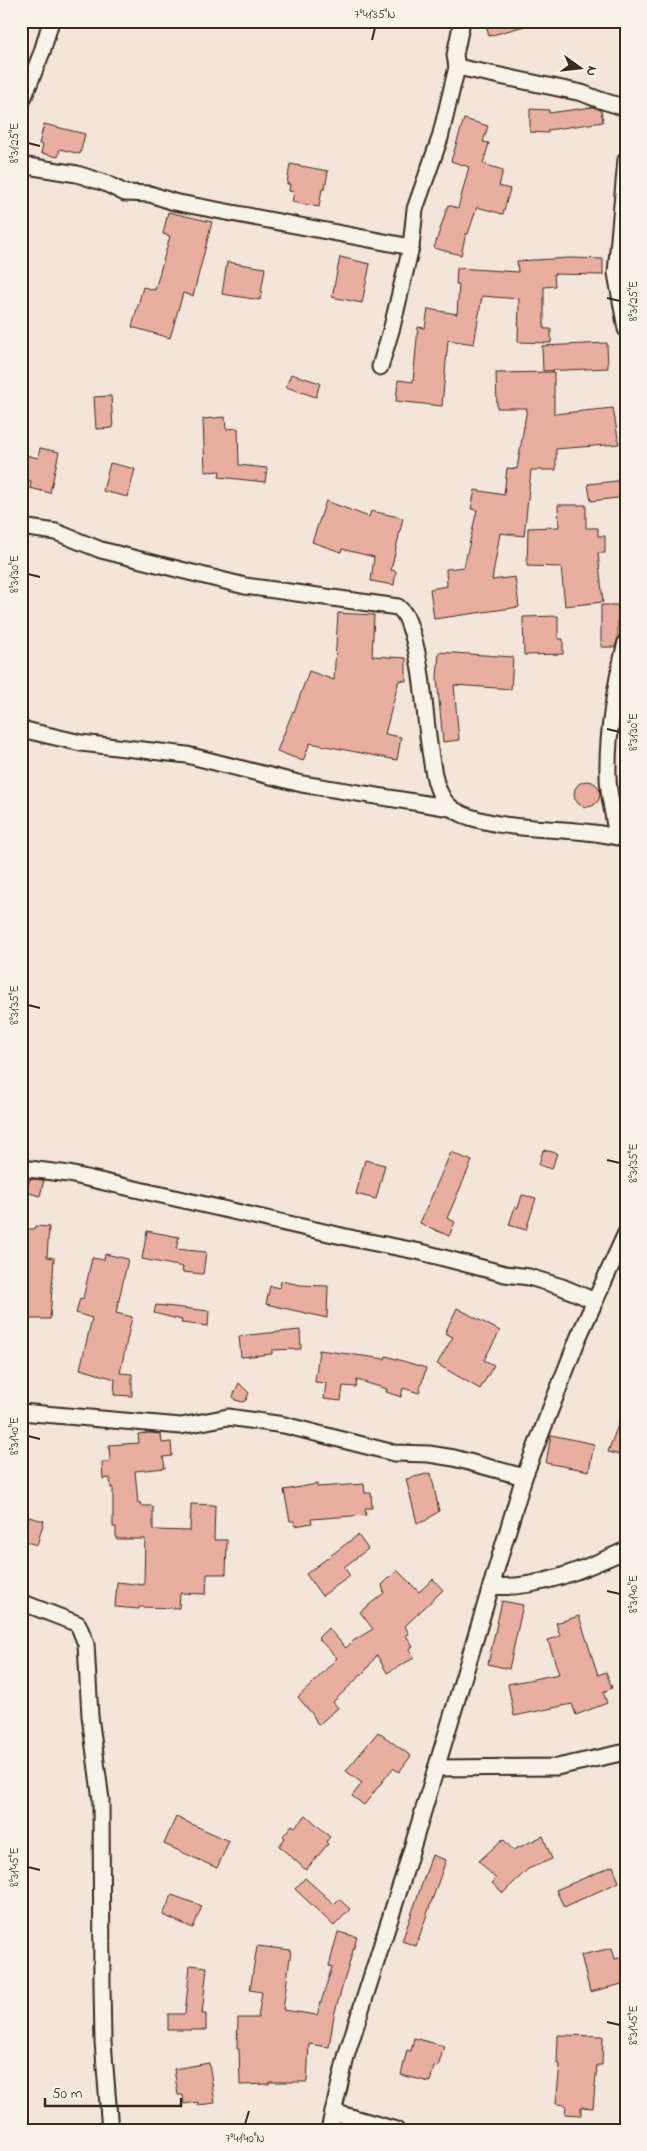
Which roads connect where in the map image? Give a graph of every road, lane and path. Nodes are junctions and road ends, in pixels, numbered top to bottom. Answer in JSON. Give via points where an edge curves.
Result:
{"nodes":[{"id":1,"x":51,"y":21,"type":"edge"},
{"id":2,"x":462,"y":21,"type":"edge"},
{"id":3,"x":457,"y":67,"type":"junction"},
{"id":4,"x":21,"y":104,"type":"edge"},
{"id":5,"x":626,"y":108,"type":"edge"},
{"id":6,"x":626,"y":160,"type":"edge"},
{"id":7,"x":21,"y":164,"type":"edge"},
{"id":8,"x":410,"y":247,"type":"junction"},
{"id":9,"x":626,"y":330,"type":"edge"},
{"id":10,"x":380,"y":367,"type":"dead end"},
{"id":11,"x":21,"y":527,"type":"edge"},
{"id":12,"x":626,"y":642,"type":"edge"},
{"id":13,"x":21,"y":729,"type":"edge"},
{"id":14,"x":452,"y":808,"type":"junction"},
{"id":15,"x":621,"y":838,"type":"edge"},
{"id":16,"x":21,"y":1168,"type":"edge"},
{"id":17,"x":626,"y":1233,"type":"edge"},
{"id":18,"x":595,"y":1301,"type":"junction"},
{"id":19,"x":21,"y":1412,"type":"edge"},
{"id":20,"x":524,"y":1477,"type":"junction"},
{"id":21,"x":626,"y":1550,"type":"edge"},
{"id":22,"x":491,"y":1586,"type":"junction"},
{"id":23,"x":21,"y":1602,"type":"edge"},
{"id":24,"x":626,"y":1752,"type":"edge"},
{"id":25,"x":436,"y":1768,"type":"junction"},
{"id":26,"x":333,"y":2112,"type":"junction"},
{"id":27,"x":110,"y":2130,"type":"edge"},
{"id":28,"x":328,"y":2130,"type":"edge"},
{"id":29,"x":396,"y":2130,"type":"edge"}],
"edges":[{"from":1,"to":4,"type":"street"},
{"from":2,"to":3,"type":"street","via":[[455,55]]},
{"from":3,"to":5,"type":"street","via":[[582,93]]},
{"from":3,"to":8,"type":"street","via":[[440,138],[415,209]]},
{"from":6,"to":9,"type":"street","via":[[616,273]]},
{"from":7,"to":8,"type":"street","via":[[77,174],[125,193],[150,194],[174,202]]},
{"from":8,"to":10,"type":"street"},
{"from":11,"to":14,"type":"street","via":[[56,532],[100,550],[245,586],[398,607],[404,611],[414,640],[436,783],[440,794]]},
{"from":12,"to":15,"type":"street","via":[[613,693],[609,736],[610,807]]},
{"from":13,"to":14,"type":"street","via":[[81,743],[186,755],[302,784]]},
{"from":14,"to":15,"type":"street","via":[[483,821],[596,832]]},
{"from":16,"to":18,"type":"street","via":[[69,1174],[529,1277]]},
{"from":17,"to":18,"type":"street"},
{"from":18,"to":20,"type":"street"},
{"from":19,"to":20,"type":"street","via":[[181,1426],[228,1417],[284,1425],[394,1454],[454,1458]]},
{"from":20,"to":22,"type":"street"},
{"from":21,"to":22,"type":"street","via":[[546,1580],[512,1588]]},
{"from":22,"to":25,"type":"street"},
{"from":23,"to":27,"type":"street","via":[[78,1624],[86,1644],[90,1716],[101,1800],[103,2042]]},
{"from":24,"to":25,"type":"street","via":[[557,1768]]},
{"from":25,"to":26,"type":"street","via":[[347,2052]]},
{"from":26,"to":28,"type":"street"},
{"from":26,"to":29,"type":"street"}]}
